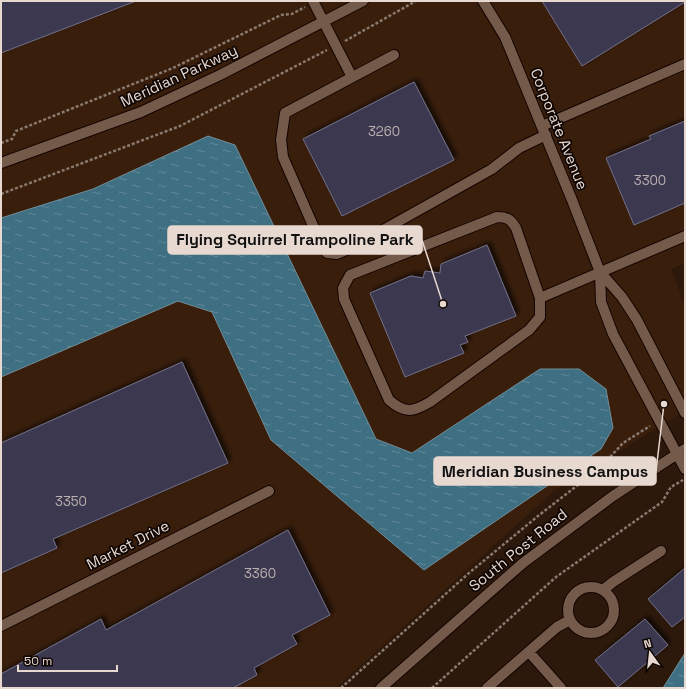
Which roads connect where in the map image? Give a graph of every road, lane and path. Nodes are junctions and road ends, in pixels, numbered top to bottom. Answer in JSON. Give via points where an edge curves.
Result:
{"nodes":[{"id":1,"x":363,"y":1,"type":"edge"},
{"id":2,"x":416,"y":1,"type":"edge"},
{"id":3,"x":483,"y":1,"type":"edge"},
{"id":4,"x":314,"y":2,"type":"edge"},
{"id":5,"x":324,"y":23,"type":"junction"},
{"id":6,"x":336,"y":46,"type":"junction"},
{"id":7,"x":394,"y":55,"type":"dead end"},
{"id":8,"x":685,"y":64,"type":"edge"},
{"id":9,"x":352,"y":77,"type":"junction"},
{"id":10,"x":544,"y":130,"type":"junction"},
{"id":11,"x":1,"y":143,"type":"edge"},
{"id":12,"x":1,"y":163,"type":"edge"},
{"id":13,"x":1,"y":194,"type":"edge"},
{"id":14,"x":685,"y":236,"type":"edge"},
{"id":15,"x":600,"y":272,"type":"junction"},
{"id":16,"x":540,"y":298,"type":"junction"},
{"id":17,"x":685,"y":413,"type":"edge"},
{"id":18,"x":659,"y":421,"type":"junction"},
{"id":19,"x":681,"y":452,"type":"edge"},
{"id":20,"x":685,"y":469,"type":"edge"},
{"id":21,"x":685,"y":479,"type":"edge"},
{"id":22,"x":269,"y":491,"type":"dead end"},
{"id":23,"x":661,"y":551,"type":"dead end"},
{"id":24,"x":603,"y":590,"type":"junction"},
{"id":25,"x":570,"y":620,"type":"junction"},
{"id":26,"x":1,"y":626,"type":"edge"},
{"id":27,"x":529,"y":652,"type":"junction"},
{"id":28,"x":341,"y":688,"type":"edge"},
{"id":29,"x":381,"y":688,"type":"edge"},
{"id":30,"x":432,"y":688,"type":"edge"},
{"id":31,"x":487,"y":688,"type":"edge"},
{"id":32,"x":561,"y":688,"type":"edge"}],
"edges":[{"from":1,"to":5,"type":"street","name":"Meridian Parkway"},
{"from":2,"to":6,"type":"path"},
{"from":3,"to":10,"type":"street","name":"Corporate Avenue","via":[[505,36]]},
{"from":4,"to":5,"type":"street"},
{"from":4,"to":11,"type":"path","via":[[292,14],[281,14],[173,68],[16,131],[12,139]]},
{"from":5,"to":6,"type":"street"},
{"from":5,"to":12,"type":"street","name":"Meridian Parkway","via":[[220,76],[141,112]]},
{"from":6,"to":9,"type":"street"},
{"from":6,"to":13,"type":"path","via":[[180,126]]},
{"from":7,"to":9,"type":"street"},
{"from":8,"to":10,"type":"street"},
{"from":9,"to":10,"type":"street","via":[[284,113],[281,140],[283,156],[320,244],[327,252],[337,254],[351,248],[492,169]]},
{"from":10,"to":15,"type":"street","name":"Corporate Avenue"},
{"from":14,"to":15,"type":"street"},
{"from":15,"to":16,"type":"street"},
{"from":15,"to":17,"type":"street","name":"Corporate Avenue","via":[[622,297],[637,320]]},
{"from":15,"to":18,"type":"street","name":"Corporate Avenue","via":[[601,302],[613,334]]},
{"from":16,"to":16,"type":"street","via":[[516,228],[506,217],[497,217],[350,275],[343,288],[344,299],[389,400],[406,411],[420,409],[529,330],[540,317]]},
{"from":18,"to":19,"type":"street","name":"Corporate Avenue"},
{"from":18,"to":28,"type":"path","via":[[623,443],[601,467],[469,573]]},
{"from":19,"to":20,"type":"street","name":"Corporate Avenue"},
{"from":19,"to":29,"type":"street","name":"South Post Road","via":[[594,510],[522,563]]},
{"from":21,"to":30,"type":"path","via":[[671,487],[662,502],[556,577]]},
{"from":22,"to":26,"type":"street","name":"Market Drive"},
{"from":23,"to":24,"type":"street"},
{"from":24,"to":25,"type":"street","via":[[591,587],[578,590],[570,600]]},
{"from":24,"to":25,"type":"street","via":[[614,606],[609,624],[598,632],[591,633],[579,629]]},
{"from":25,"to":27,"type":"street","via":[[557,627]]},
{"from":27,"to":31,"type":"street"},
{"from":27,"to":32,"type":"street"}]}
